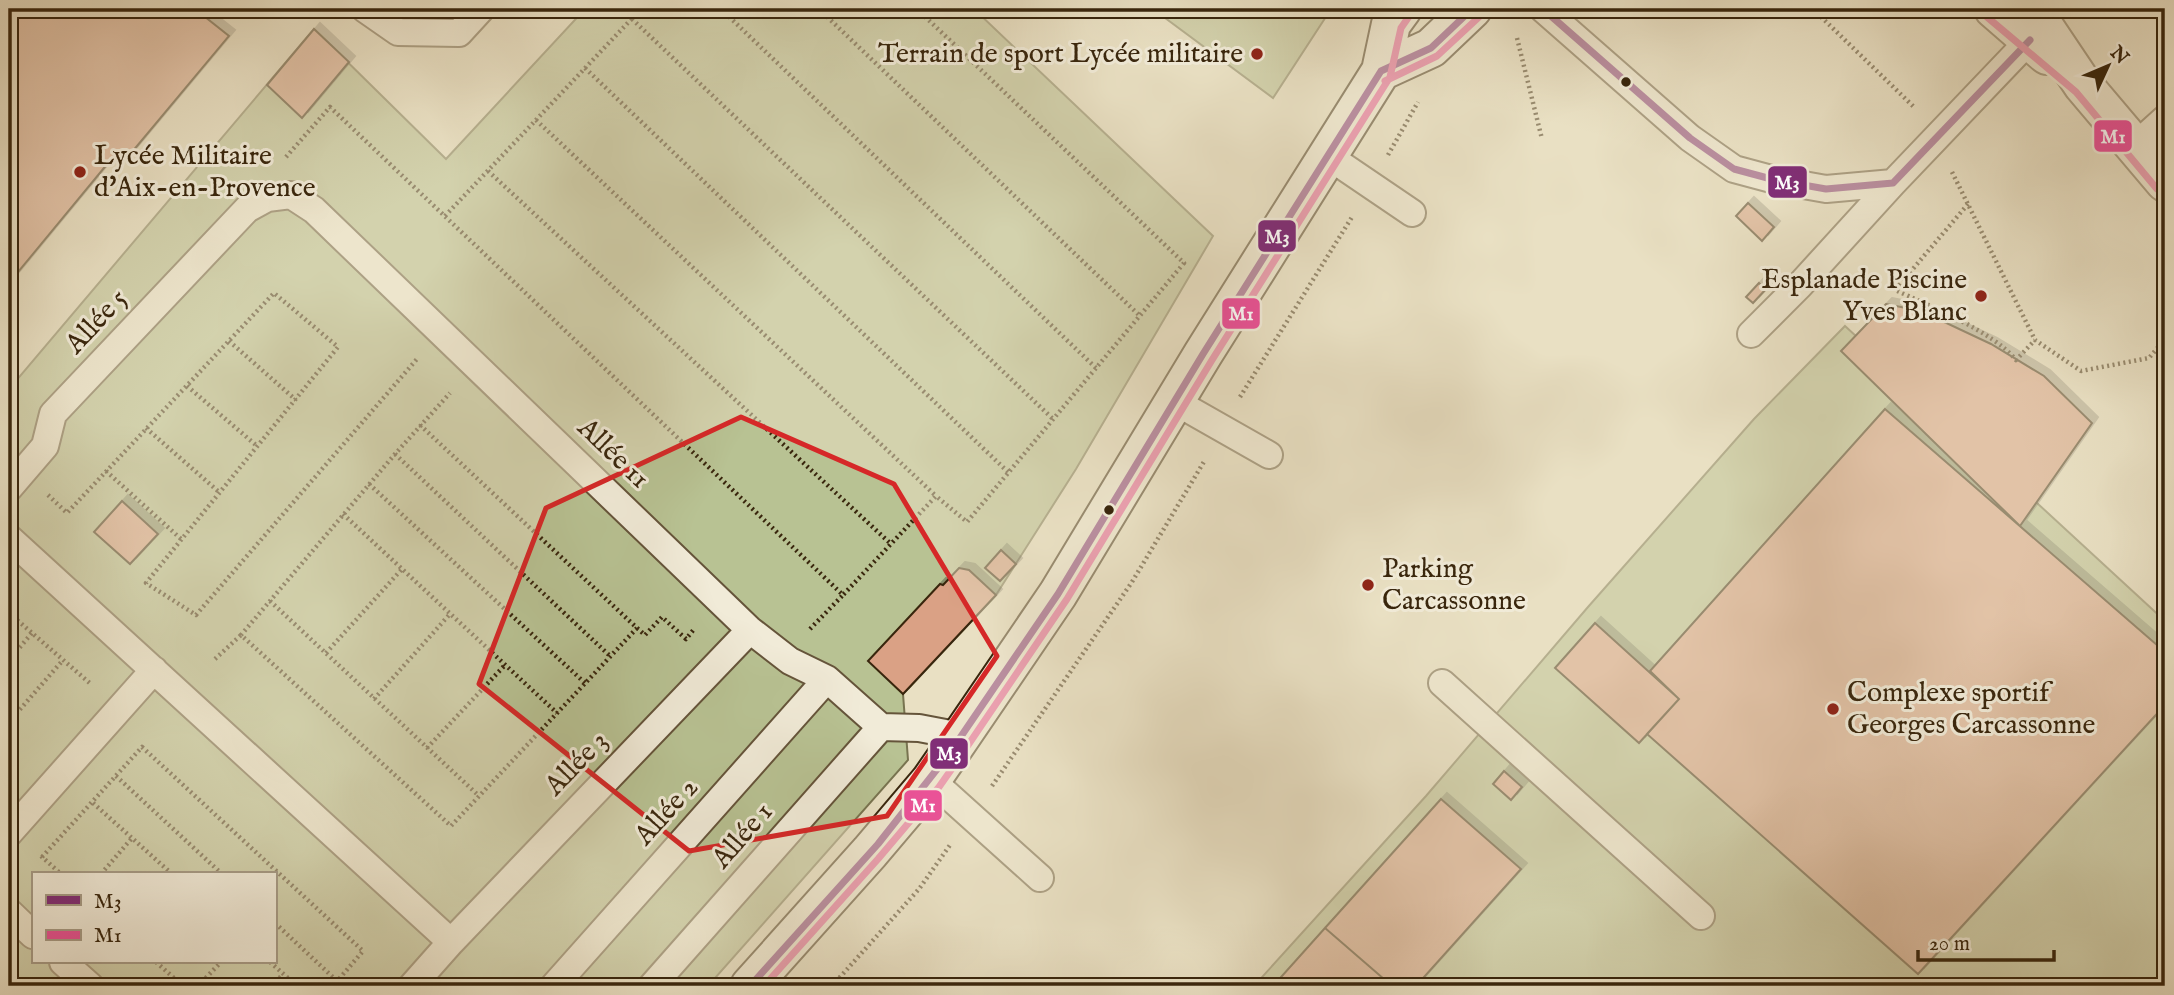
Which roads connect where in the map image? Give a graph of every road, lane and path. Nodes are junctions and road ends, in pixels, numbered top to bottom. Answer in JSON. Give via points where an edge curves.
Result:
{"nodes":[{"id":1,"x":365,"y":9,"type":"edge"},
{"id":2,"x":481,"y":9,"type":"edge"},
{"id":3,"x":641,"y":9,"type":"edge"},
{"id":4,"x":721,"y":9,"type":"edge"},
{"id":5,"x":819,"y":9,"type":"edge"},
{"id":6,"x":917,"y":9,"type":"edge"},
{"id":7,"x":1402,"y":9,"type":"edge"},
{"id":8,"x":1472,"y":9,"type":"edge"},
{"id":9,"x":1544,"y":9,"type":"edge"},
{"id":10,"x":1813,"y":9,"type":"edge"},
{"id":11,"x":1994,"y":9,"type":"edge"},
{"id":12,"x":632,"y":19,"type":"junction"},
{"id":13,"x":2035,"y":24,"type":"edge"},
{"id":14,"x":1517,"y":37,"type":"dead end"},
{"id":15,"x":584,"y":68,"type":"junction"},
{"id":16,"x":1381,"y":71,"type":"junction"},
{"id":17,"x":1420,"y":98,"type":"dead end"},
{"id":18,"x":2165,"y":119,"type":"edge"},
{"id":19,"x":536,"y":120,"type":"junction"},
{"id":20,"x":1937,"y":138,"type":"junction"},
{"id":21,"x":1542,"y":139,"type":"dead end"},
{"id":22,"x":2134,"y":147,"type":"junction"},
{"id":23,"x":1328,"y":156,"type":"junction"},
{"id":24,"x":488,"y":171,"type":"junction"},
{"id":25,"x":2165,"y":182,"type":"edge"},
{"id":26,"x":1893,"y":183,"type":"junction"},
{"id":27,"x":1371,"y":186,"type":"junction"},
{"id":28,"x":272,"y":197,"type":"junction"},
{"id":29,"x":1968,"y":204,"type":"junction"},
{"id":30,"x":1412,"y":213,"type":"dead end"},
{"id":31,"x":445,"y":216,"type":"junction"},
{"id":32,"x":1140,"y":316,"type":"junction"},
{"id":33,"x":439,"y":331,"type":"junction"},
{"id":34,"x":1751,"y":334,"type":"dead end"},
{"id":35,"x":2165,"y":339,"type":"edge"},
{"id":36,"x":2035,"y":340,"type":"junction"},
{"id":37,"x":229,"y":341,"type":"junction"},
{"id":38,"x":476,"y":366,"type":"junction"},
{"id":39,"x":1096,"y":368,"type":"junction"},
{"id":40,"x":187,"y":386,"type":"junction"},
{"id":41,"x":296,"y":400,"type":"junction"},
{"id":42,"x":1174,"y":401,"type":"junction"},
{"id":43,"x":1053,"y":419,"type":"junction"},
{"id":44,"x":420,"y":425,"type":"junction"},
{"id":45,"x":146,"y":428,"type":"junction"},
{"id":46,"x":1222,"y":428,"type":"junction"},
{"id":47,"x":257,"y":446,"type":"junction"},
{"id":48,"x":394,"y":454,"type":"junction"},
{"id":49,"x":1269,"y":455,"type":"dead end"},
{"id":50,"x":106,"y":471,"type":"junction"},
{"id":51,"x":1008,"y":472,"type":"junction"},
{"id":52,"x":16,"y":480,"type":"edge"},
{"id":53,"x":369,"y":484,"type":"junction"},
{"id":54,"x":219,"y":493,"type":"junction"},
{"id":55,"x":936,"y":496,"type":"junction"},
{"id":56,"x":343,"y":514,"type":"junction"},
{"id":57,"x":9,"y":538,"type":"edge"},
{"id":58,"x":181,"y":539,"type":"junction"},
{"id":59,"x":891,"y":544,"type":"junction"},
{"id":60,"x":402,"y":569,"type":"junction"},
{"id":61,"x":843,"y":595,"type":"junction"},
{"id":62,"x":270,"y":601,"type":"junction"},
{"id":63,"x":719,"y":601,"type":"junction"},
{"id":64,"x":9,"y":613,"type":"edge"},
{"id":65,"x":450,"y":614,"type":"junction"},
{"id":66,"x":637,"y":628,"type":"junction"},
{"id":67,"x":750,"y":629,"type":"junction"},
{"id":68,"x":32,"y":633,"type":"junction"},
{"id":69,"x":242,"y":635,"type":"junction"},
{"id":70,"x":326,"y":653,"type":"junction"},
{"id":71,"x":610,"y":656,"type":"junction"},
{"id":72,"x":784,"y":656,"type":"junction"},
{"id":73,"x":215,"y":659,"type":"dead end"},
{"id":74,"x":9,"y":660,"type":"edge"},
{"id":75,"x":62,"y":660,"type":"junction"},
{"id":76,"x":505,"y":665,"type":"junction"},
{"id":77,"x":154,"y":670,"type":"junction"},
{"id":78,"x":827,"y":679,"type":"junction"},
{"id":79,"x":585,"y":683,"type":"junction"},
{"id":80,"x":1442,"y":684,"type":"dead end"},
{"id":81,"x":374,"y":699,"type":"junction"},
{"id":82,"x":119,"y":709,"type":"junction"},
{"id":83,"x":557,"y":713,"type":"junction"},
{"id":84,"x":9,"y":722,"type":"edge"},
{"id":85,"x":881,"y":727,"type":"junction"},
{"id":86,"x":961,"y":736,"type":"junction"},
{"id":87,"x":427,"y":748,"type":"junction"},
{"id":88,"x":116,"y":776,"type":"junction"},
{"id":89,"x":931,"y":780,"type":"junction"},
{"id":90,"x":479,"y":796,"type":"junction"},
{"id":91,"x":93,"y":803,"type":"junction"},
{"id":92,"x":971,"y":816,"type":"junction"},
{"id":93,"x":9,"y":833,"type":"edge"},
{"id":94,"x":132,"y":838,"type":"junction"},
{"id":95,"x":42,"y":857,"type":"dead end"},
{"id":96,"x":104,"y":872,"type":"edge"},
{"id":97,"x":169,"y":872,"type":"edge"},
{"id":98,"x":220,"y":872,"type":"edge"},
{"id":99,"x":1040,"y":878,"type":"dead end"},
{"id":100,"x":9,"y":912,"type":"edge"},
{"id":101,"x":1701,"y":916,"type":"dead end"},
{"id":102,"x":276,"y":924,"type":"edge"},
{"id":103,"x":32,"y":934,"type":"edge"},
{"id":104,"x":451,"y":942,"type":"junction"},
{"id":105,"x":65,"y":964,"type":"edge"},
{"id":106,"x":158,"y":964,"type":"edge"},
{"id":107,"x":219,"y":964,"type":"edge"},
{"id":108,"x":272,"y":964,"type":"edge"},
{"id":109,"x":283,"y":974,"type":"junction"},
{"id":110,"x":337,"y":981,"type":"junction"},
{"id":111,"x":9,"y":982,"type":"edge"},
{"id":112,"x":14,"y":986,"type":"edge"},
{"id":113,"x":90,"y":986,"type":"edge"},
{"id":114,"x":183,"y":986,"type":"edge"},
{"id":115,"x":198,"y":986,"type":"edge"},
{"id":116,"x":272,"y":986,"type":"edge"},
{"id":117,"x":297,"y":986,"type":"edge"},
{"id":118,"x":332,"y":986,"type":"edge"},
{"id":119,"x":412,"y":986,"type":"edge"},
{"id":120,"x":554,"y":986,"type":"edge"},
{"id":121,"x":652,"y":986,"type":"edge"},
{"id":122,"x":750,"y":986,"type":"edge"},
{"id":123,"x":832,"y":986,"type":"edge"}],
"edges":[{"from":1,"to":2,"type":"lane","via":[[398,32],[459,33]]},
{"from":3,"to":12,"type":"path"},
{"from":4,"to":39,"type":"path"},
{"from":5,"to":32,"type":"path"},
{"from":6,"to":32,"type":"path","via":[[1184,263]]},
{"from":7,"to":16,"type":"main road","via":[[1391,24]]},
{"from":8,"to":16,"type":"main road","via":[[1431,48]]},
{"from":9,"to":26,"type":"lane","via":[[1690,138],[1734,169],[1826,189]]},
{"from":10,"to":20,"type":"path","via":[[1931,124]]},
{"from":11,"to":13,"type":"main road"},
{"from":12,"to":15,"type":"path"},
{"from":12,"to":43,"type":"path"},
{"from":13,"to":20,"type":"lane"},
{"from":13,"to":22,"type":"main road"},
{"from":14,"to":21,"type":"path"},
{"from":15,"to":19,"type":"path"},
{"from":15,"to":51,"type":"path"},
{"from":16,"to":23,"type":"main road"},
{"from":17,"to":27,"type":"path"},
{"from":18,"to":22,"type":"lane"},
{"from":19,"to":24,"type":"path"},
{"from":19,"to":55,"type":"path"},
{"from":20,"to":26,"type":"lane"},
{"from":20,"to":29,"type":"path"},
{"from":22,"to":25,"type":"main road"},
{"from":23,"to":27,"type":"lane"},
{"from":23,"to":42,"type":"main road"},
{"from":24,"to":31,"type":"path"},
{"from":24,"to":59,"type":"path"},
{"from":26,"to":34,"type":"lane"},
{"from":27,"to":30,"type":"lane"},
{"from":27,"to":46,"type":"path"},
{"from":28,"to":31,"type":"path","via":[[276,169],[330,107]]},
{"from":28,"to":33,"type":"lane","name":"Allée 11","via":[[291,195],[314,210]]},
{"from":28,"to":52,"type":"lane","name":"Allée 5","via":[[247,209],[53,414],[45,446]]},
{"from":29,"to":36,"type":"path"},
{"from":29,"to":36,"type":"path","via":[[1895,290],[1954,317],[2008,350],[2016,360]]},
{"from":31,"to":61,"type":"path"},
{"from":32,"to":39,"type":"path"},
{"from":33,"to":38,"type":"lane","name":"Allée 11"},
{"from":33,"to":58,"type":"path","via":[[196,615],[146,583]]},
{"from":35,"to":36,"type":"path","via":[[2149,358],[2081,371]]},
{"from":37,"to":40,"type":"path"},
{"from":37,"to":41,"type":"path"},
{"from":37,"to":41,"type":"path","via":[[274,293],[338,347]]},
{"from":38,"to":44,"type":"path"},
{"from":38,"to":63,"type":"lane","name":"Allée 11"},
{"from":39,"to":43,"type":"path"},
{"from":40,"to":45,"type":"path"},
{"from":40,"to":47,"type":"path"},
{"from":41,"to":47,"type":"path"},
{"from":42,"to":46,"type":"lane"},
{"from":42,"to":86,"type":"main road","via":[[1058,594]]},
{"from":43,"to":51,"type":"path"},
{"from":44,"to":48,"type":"path"},
{"from":44,"to":66,"type":"path"},
{"from":45,"to":50,"type":"path"},
{"from":45,"to":54,"type":"path"},
{"from":46,"to":49,"type":"lane"},
{"from":46,"to":92,"type":"path","via":[[1132,582]]},
{"from":47,"to":54,"type":"path"},
{"from":48,"to":53,"type":"path"},
{"from":48,"to":71,"type":"path"},
{"from":50,"to":52,"type":"path","via":[[67,513]]},
{"from":50,"to":58,"type":"path"},
{"from":51,"to":55,"type":"path","via":[[967,522]]},
{"from":53,"to":56,"type":"path"},
{"from":53,"to":79,"type":"path"},
{"from":54,"to":58,"type":"path"},
{"from":55,"to":59,"type":"path"},
{"from":56,"to":60,"type":"path"},
{"from":56,"to":62,"type":"path"},
{"from":57,"to":77,"type":"lane"},
{"from":59,"to":61,"type":"path"},
{"from":60,"to":65,"type":"path"},
{"from":60,"to":70,"type":"path"},
{"from":61,"to":72,"type":"path"},
{"from":62,"to":69,"type":"path"},
{"from":62,"to":70,"type":"path"},
{"from":63,"to":66,"type":"path","via":[[685,639],[662,617],[645,635]]},
{"from":63,"to":67,"type":"lane","name":"Allée 11"},
{"from":64,"to":68,"type":"path"},
{"from":65,"to":76,"type":"path"},
{"from":65,"to":81,"type":"path"},
{"from":66,"to":71,"type":"path"},
{"from":67,"to":72,"type":"lane","name":"Allée 11"},
{"from":67,"to":104,"type":"lane","name":"Allée 3"},
{"from":68,"to":74,"type":"path"},
{"from":68,"to":75,"type":"path"},
{"from":69,"to":73,"type":"path"},
{"from":69,"to":90,"type":"path","via":[[451,826]]},
{"from":70,"to":81,"type":"path"},
{"from":71,"to":79,"type":"path"},
{"from":72,"to":78,"type":"lane","name":"Allée 11"},
{"from":75,"to":82,"type":"path"},
{"from":75,"to":84,"type":"path"},
{"from":76,"to":83,"type":"path"},
{"from":76,"to":87,"type":"path"},
{"from":77,"to":82,"type":"lane"},
{"from":77,"to":104,"type":"lane"},
{"from":78,"to":85,"type":"lane","name":"Allée 11"},
{"from":78,"to":120,"type":"lane","name":"Allée 2"},
{"from":79,"to":83,"type":"path"},
{"from":80,"to":101,"type":"lane"},
{"from":81,"to":87,"type":"path"},
{"from":82,"to":93,"type":"lane"},
{"from":83,"to":90,"type":"path"},
{"from":85,"to":86,"type":"lane"},
{"from":85,"to":121,"type":"lane","name":"Allée 1"},
{"from":86,"to":89,"type":"main road"},
{"from":87,"to":90,"type":"path"},
{"from":88,"to":91,"type":"path"},
{"from":88,"to":98,"type":"path"},
{"from":88,"to":110,"type":"path","via":[[142,747],[363,951]]},
{"from":89,"to":92,"type":"lane"},
{"from":89,"to":122,"type":"main road"},
{"from":91,"to":94,"type":"path"},
{"from":91,"to":95,"type":"path"},
{"from":92,"to":99,"type":"lane"},
{"from":92,"to":123,"type":"path","via":[[919,890]]},
{"from":94,"to":96,"type":"path"},
{"from":94,"to":97,"type":"path"},
{"from":100,"to":103,"type":"lane"},
{"from":102,"to":110,"type":"path"},
{"from":104,"to":119,"type":"lane","name":"Allée 3"},
{"from":105,"to":113,"type":"lane"},
{"from":106,"to":114,"type":"path"},
{"from":107,"to":115,"type":"path"},
{"from":108,"to":109,"type":"path"},
{"from":109,"to":116,"type":"path"},
{"from":109,"to":117,"type":"path"},
{"from":110,"to":118,"type":"path"},
{"from":111,"to":112,"type":"path"}]}
